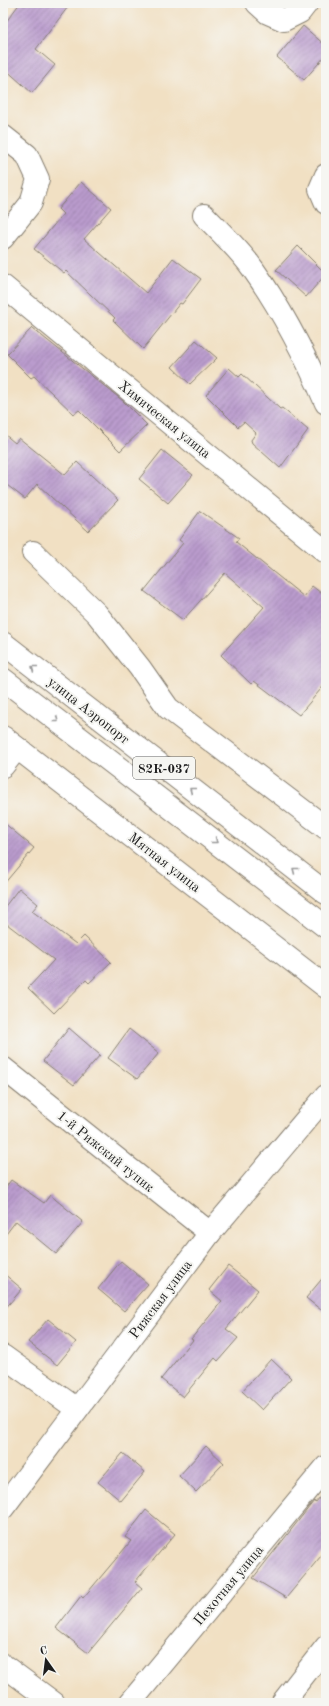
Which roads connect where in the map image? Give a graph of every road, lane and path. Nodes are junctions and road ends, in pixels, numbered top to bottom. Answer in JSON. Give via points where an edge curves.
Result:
{"nodes":[{"id":1,"x":257,"y":3,"type":"edge"},
{"id":2,"x":307,"y":3,"type":"edge"},
{"id":3,"x":3,"y":136,"type":"edge"},
{"id":4,"x":204,"y":214,"type":"dead end"},
{"id":5,"x":3,"y":238,"type":"edge"},
{"id":6,"x":3,"y":286,"type":"edge"},
{"id":7,"x":326,"y":403,"type":"edge"},
{"id":8,"x":33,"y":552,"type":"dead end"},
{"id":9,"x":326,"y":552,"type":"edge"},
{"id":10,"x":3,"y":643,"type":"edge"},
{"id":11,"x":3,"y":679,"type":"edge"},
{"id":12,"x":10,"y":742,"type":"edge"},
{"id":13,"x":3,"y":766,"type":"edge"},
{"id":14,"x":326,"y":828,"type":"edge"},
{"id":15,"x":326,"y":894,"type":"edge"},
{"id":16,"x":326,"y":927,"type":"edge"},
{"id":17,"x":326,"y":986,"type":"edge"},
{"id":18,"x":3,"y":1068,"type":"edge"},
{"id":19,"x":326,"y":1096,"type":"edge"},
{"id":20,"x":210,"y":1233,"type":"junction"},
{"id":21,"x":3,"y":1356,"type":"edge"},
{"id":22,"x":77,"y":1409,"type":"junction"},
{"id":23,"x":326,"y":1467,"type":"edge"},
{"id":24,"x":3,"y":1508,"type":"edge"},
{"id":25,"x":326,"y":1647,"type":"edge"},
{"id":26,"x":3,"y":1665,"type":"edge"},
{"id":27,"x":54,"y":1703,"type":"edge"},
{"id":28,"x":130,"y":1703,"type":"edge"},
{"id":29,"x":282,"y":1703,"type":"edge"}],
"edges":[{"from":1,"to":2,"type":"street","via":[[268,13],[284,20],[300,12]]},
{"from":3,"to":5,"type":"street","via":[[27,155],[38,179],[31,203]]},
{"from":4,"to":7,"type":"street","via":[[253,268],[284,319]]},
{"from":6,"to":9,"type":"street","name":"Химическая улица"},
{"from":8,"to":14,"type":"street","via":[[98,614],[168,708]]},
{"from":15,"to":10,"type":"street","name":"улица Аэропорт","number":"82К-037","one_way":true},
{"from":11,"to":16,"type":"street","name":"улица Аэропорт","one_way":true},
{"from":12,"to":13,"type":"street"},
{"from":12,"to":17,"type":"street","name":"Мятная улица"},
{"from":18,"to":20,"type":"street","name":"1-й Рижский тупик"},
{"from":19,"to":20,"type":"street","name":"Рижская улица"},
{"from":20,"to":22,"type":"street","name":"Рижская улица"},
{"from":21,"to":22,"type":"street"},
{"from":22,"to":24,"type":"street","name":"Рижская улица"},
{"from":23,"to":28,"type":"street","name":"Пехотная улица"},
{"from":25,"to":29,"type":"street"},
{"from":26,"to":27,"type":"street"}]}
